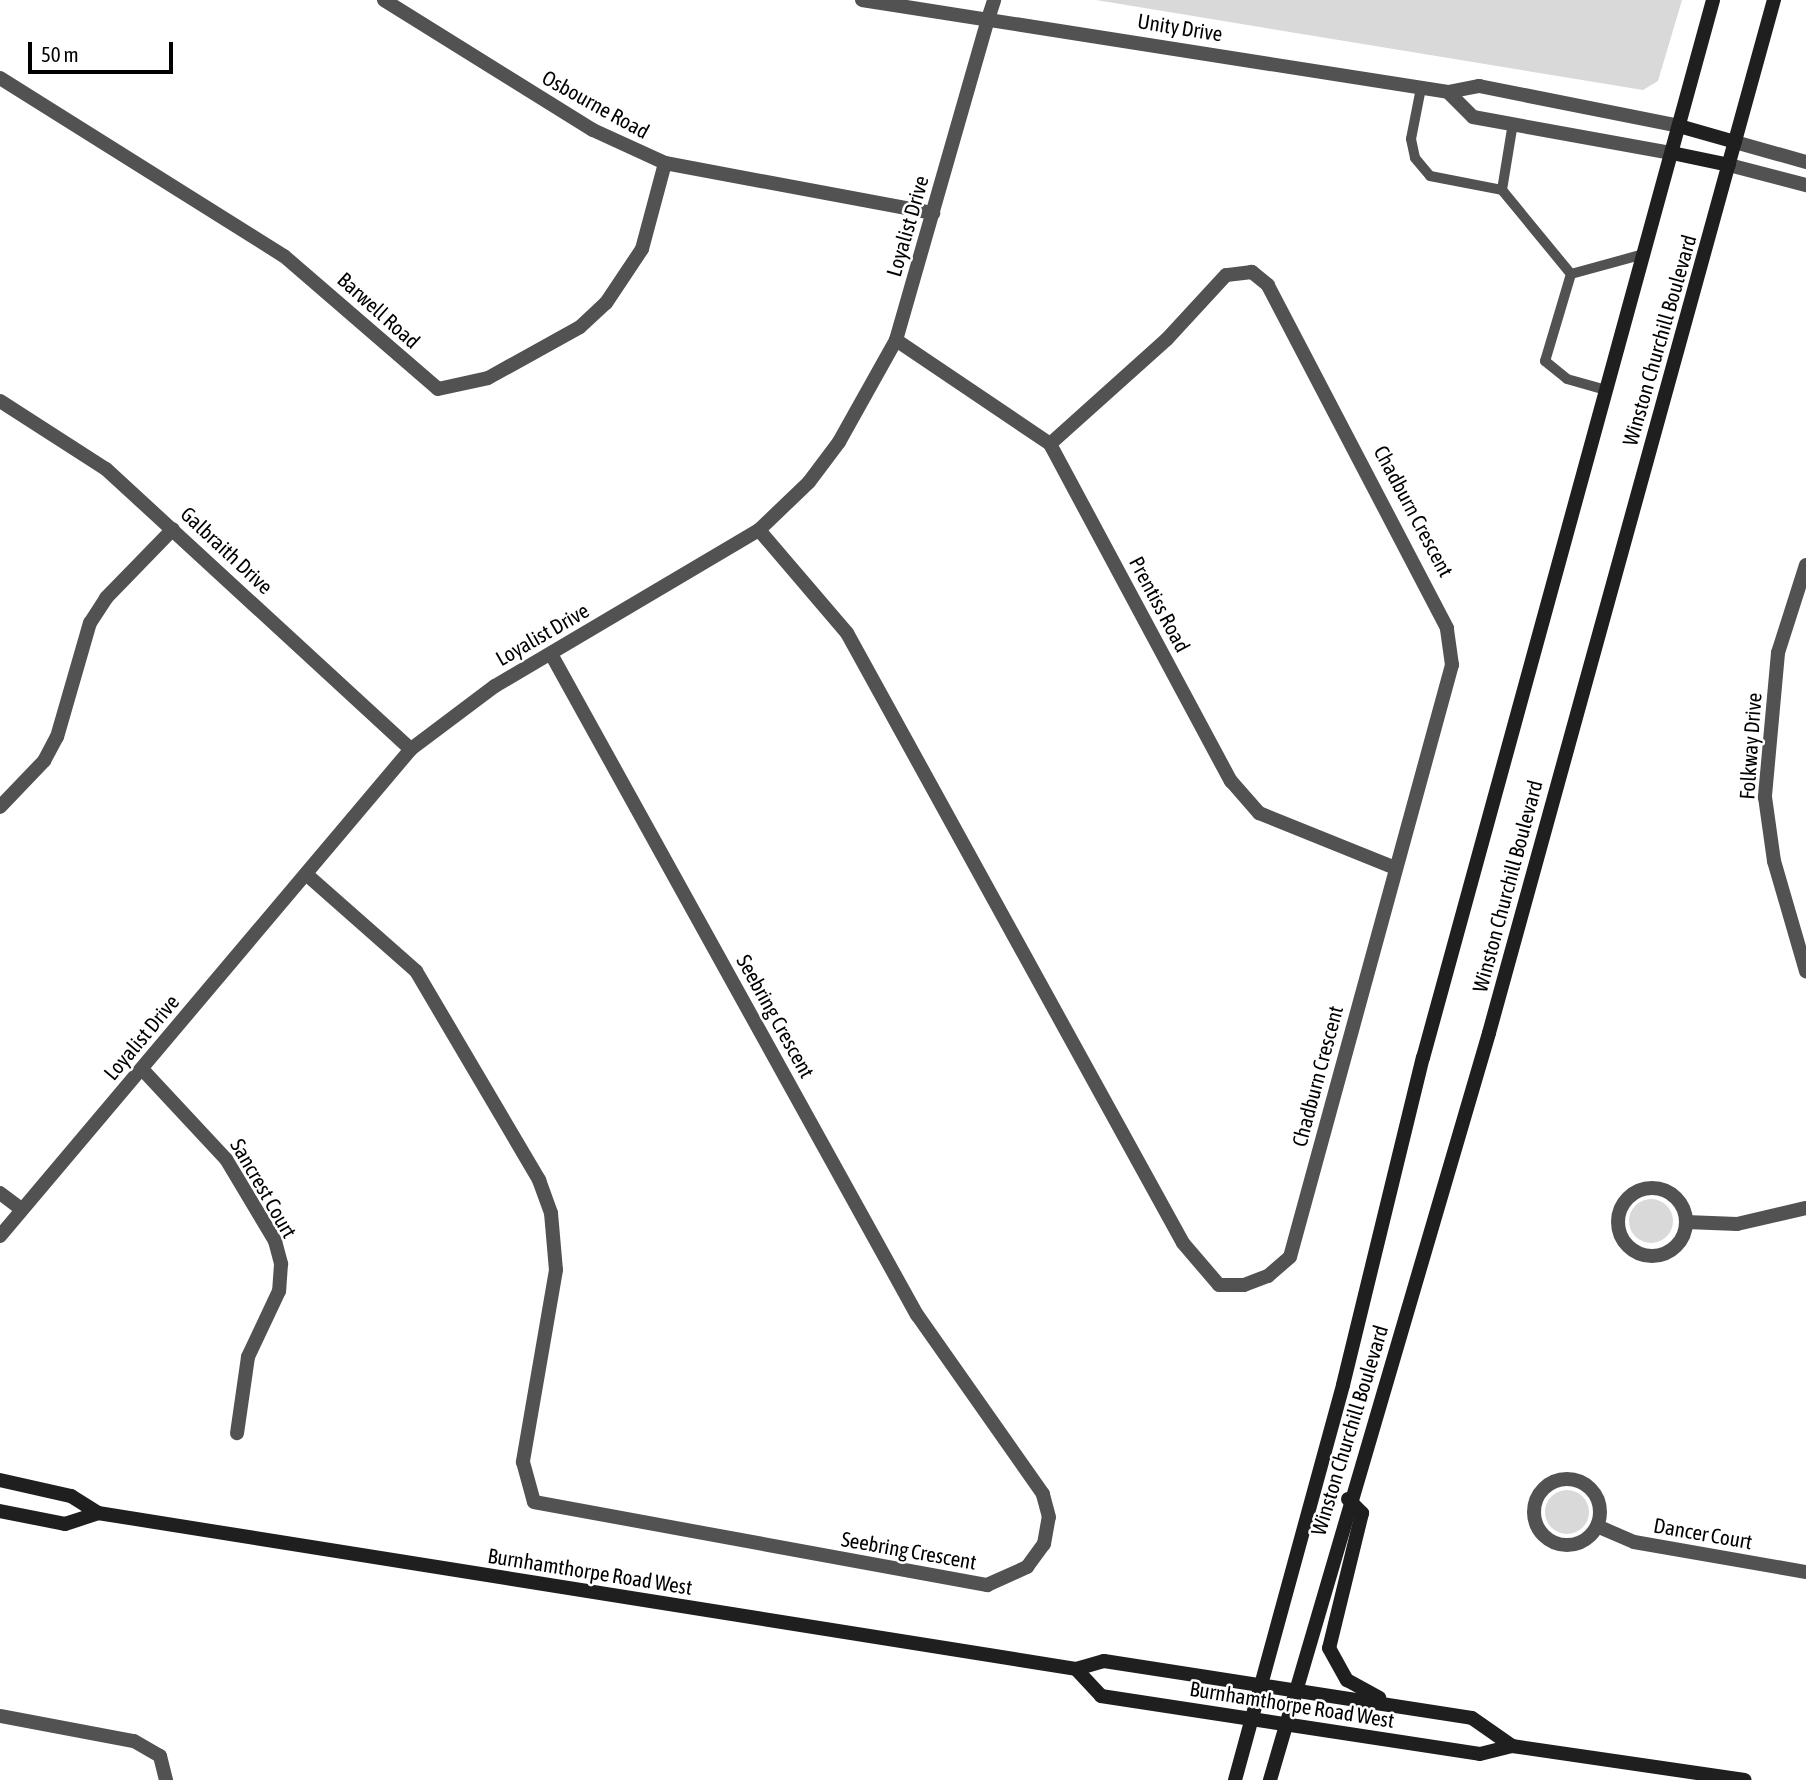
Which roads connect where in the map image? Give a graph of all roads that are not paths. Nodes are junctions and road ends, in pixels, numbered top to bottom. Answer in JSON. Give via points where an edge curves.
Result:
{"nodes":[{"id":1,"x":384,"y":0,"type":"edge"},
{"id":2,"x":862,"y":0,"type":"edge"},
{"id":3,"x":994,"y":0,"type":"edge"},
{"id":4,"x":1713,"y":0,"type":"edge"},
{"id":5,"x":1774,"y":0,"type":"edge"},
{"id":6,"x":988,"y":19,"type":"junction"},
{"id":7,"x":0,"y":78,"type":"edge"},
{"id":8,"x":1421,"y":88,"type":"junction"},
{"id":9,"x":1448,"y":92,"type":"junction"},
{"id":10,"x":1513,"y":124,"type":"junction"},
{"id":11,"x":1679,"y":126,"type":"junction"},
{"id":12,"x":1735,"y":142,"type":"junction"},
{"id":13,"x":1672,"y":153,"type":"junction"},
{"id":14,"x":1806,"y":162,"type":"edge"},
{"id":15,"x":664,"y":163,"type":"junction"},
{"id":16,"x":1729,"y":165,"type":"junction"},
{"id":17,"x":1806,"y":185,"type":"edge"},
{"id":18,"x":1502,"y":190,"type":"junction"},
{"id":19,"x":933,"y":213,"type":"junction"},
{"id":20,"x":1644,"y":254,"type":"junction"},
{"id":21,"x":1571,"y":274,"type":"junction"},
{"id":22,"x":896,"y":340,"type":"junction"},
{"id":23,"x":1606,"y":390,"type":"junction"},
{"id":24,"x":0,"y":401,"type":"edge"},
{"id":25,"x":1050,"y":444,"type":"junction"},
{"id":26,"x":173,"y":529,"type":"junction"},
{"id":27,"x":759,"y":530,"type":"junction"},
{"id":28,"x":1806,"y":565,"type":"edge"},
{"id":29,"x":551,"y":654,"type":"junction"},
{"id":30,"x":411,"y":749,"type":"junction"},
{"id":31,"x":0,"y":807,"type":"edge"},
{"id":32,"x":1395,"y":868,"type":"junction"},
{"id":33,"x":306,"y":874,"type":"junction"},
{"id":34,"x":1806,"y":971,"type":"edge"},
{"id":35,"x":142,"y":1069,"type":"junction"},
{"id":36,"x":0,"y":1193,"type":"edge"},
{"id":37,"x":1806,"y":1208,"type":"edge"},
{"id":38,"x":21,"y":1209,"type":"junction"},
{"id":39,"x":1686,"y":1222,"type":"junction"},
{"id":40,"x":0,"y":1236,"type":"edge"},
{"id":41,"x":237,"y":1433,"type":"dead end"},
{"id":42,"x":0,"y":1480,"type":"edge"},
{"id":43,"x":1348,"y":1499,"type":"junction"},
{"id":44,"x":0,"y":1511,"type":"edge"},
{"id":45,"x":98,"y":1513,"type":"junction"},
{"id":46,"x":1597,"y":1525,"type":"junction"},
{"id":47,"x":1806,"y":1572,"type":"edge"},
{"id":48,"x":1076,"y":1669,"type":"junction"},
{"id":49,"x":1261,"y":1686,"type":"junction"},
{"id":50,"x":1296,"y":1691,"type":"junction"},
{"id":51,"x":0,"y":1716,"type":"edge"},
{"id":52,"x":1472,"y":1718,"type":"junction"},
{"id":53,"x":1252,"y":1719,"type":"junction"},
{"id":54,"x":1286,"y":1724,"type":"junction"},
{"id":55,"x":1512,"y":1746,"type":"junction"},
{"id":56,"x":166,"y":1780,"type":"edge"},
{"id":57,"x":1235,"y":1780,"type":"edge"},
{"id":58,"x":1270,"y":1780,"type":"edge"},
{"id":59,"x":1745,"y":1780,"type":"edge"}],
"edges":[{"from":1,"to":15,"type":"street","name":"Osbourne Road","via":[[593,130]]},
{"from":2,"to":6,"type":"street","name":"Unity Drive"},
{"from":3,"to":6,"type":"street","name":"Loyalist Drive"},
{"from":4,"to":11,"type":"main road","name":"Winston Churchill Boulevard"},
{"from":5,"to":12,"type":"main road","name":"Winston Churchill Boulevard"},
{"from":6,"to":8,"type":"street","name":"Unity Drive"},
{"from":6,"to":19,"type":"street","name":"Loyalist Drive"},
{"from":7,"to":15,"type":"street","name":"Barwell Road","via":[[284,256],[438,389],[488,378],[580,327],[606,303],[642,249]]},
{"from":8,"to":9,"type":"street","name":"Unity Drive"},
{"from":8,"to":18,"type":"lane","via":[[1411,139],[1415,158],[1430,176]]},
{"from":9,"to":10,"type":"street","via":[[1473,117]]},
{"from":9,"to":11,"type":"street","name":"Unity Drive","via":[[1479,86]]},
{"from":10,"to":13,"type":"street"},
{"from":10,"to":18,"type":"lane"},
{"from":11,"to":12,"type":"main road"},
{"from":11,"to":13,"type":"main road","name":"Winston Churchill Boulevard"},
{"from":12,"to":14,"type":"street"},
{"from":12,"to":16,"type":"main road","name":"Winston Churchill Boulevard"},
{"from":13,"to":16,"type":"main road"},
{"from":13,"to":20,"type":"main road","name":"Winston Churchill Boulevard"},
{"from":15,"to":19,"type":"street","name":"Osbourne Road"},
{"from":16,"to":17,"type":"street"},
{"from":16,"to":43,"type":"main road","name":"Winston Churchill Boulevard","via":[[1489,1033]]},
{"from":18,"to":21,"type":"lane"},
{"from":19,"to":22,"type":"street","name":"Loyalist Drive"},
{"from":20,"to":21,"type":"lane"},
{"from":20,"to":23,"type":"main road","name":"Winston Churchill Boulevard"},
{"from":21,"to":23,"type":"lane","via":[[1545,361],[1567,379]]},
{"from":22,"to":25,"type":"street","name":"Prentiss Road"},
{"from":22,"to":27,"type":"street","name":"Loyalist Drive","via":[[839,442]]},
{"from":23,"to":49,"type":"main road","name":"Winston Churchill Boulevard","via":[[1423,1058]]},
{"from":24,"to":26,"type":"street","name":"Galbraith Drive","via":[[106,468]]},
{"from":25,"to":32,"type":"street","name":"Prentiss Road","via":[[1231,782],[1259,813],[1292,831]]},
{"from":25,"to":32,"type":"street","name":"Chadburn Crescent","via":[[1167,339],[1226,275],[1245,270],[1264,279],[1441,606],[1447,628],[1452,665]]},
{"from":26,"to":30,"type":"street","name":"Galbraith Drive"},
{"from":26,"to":31,"type":"street","via":[[106,598],[90,623],[57,737],[44,761]]},
{"from":27,"to":29,"type":"street","name":"Loyalist Drive"},
{"from":27,"to":32,"type":"street","name":"Chadburn Crescent","via":[[847,634],[1183,1243],[1219,1285],[1268,1276],[1290,1257]]},
{"from":28,"to":34,"type":"street","name":"Folkway Drive","via":[[1778,653],[1765,797],[1774,861]]},
{"from":29,"to":30,"type":"street","name":"Loyalist Drive"},
{"from":29,"to":33,"type":"street","name":"Seebring Crescent","via":[[917,1315],[1043,1494],[1049,1517],[1045,1544],[1027,1567],[987,1585],[534,1502],[523,1462],[558,1236],[543,1191],[416,971]]},
{"from":30,"to":33,"type":"street","name":"Loyalist Drive"},
{"from":33,"to":35,"type":"street","name":"Loyalist Drive"},
{"from":35,"to":38,"type":"street","name":"Loyalist Drive"},
{"from":35,"to":41,"type":"street","name":"Sancrest Court","via":[[226,1158],[275,1241],[281,1264],[279,1291],[248,1357]]},
{"from":36,"to":38,"type":"street"},
{"from":37,"to":39,"type":"street","via":[[1737,1224]]},
{"from":38,"to":40,"type":"street","name":"Loyalist Drive"},
{"from":39,"to":39,"type":"street","via":[[1678,1201],[1659,1189],[1636,1192],[1618,1219],[1630,1248],[1650,1256],[1671,1251]]},
{"from":42,"to":45,"type":"main road","name":"Burnhamthorpe Road West","via":[[71,1496]]},
{"from":43,"to":50,"type":"main road","name":"Winston Churchill Boulevard"},
{"from":43,"to":52,"type":"main road","via":[[1362,1513],[1328,1639],[1340,1673],[1378,1698]]},
{"from":44,"to":45,"type":"main road","name":"Burnhamthorpe Road West","via":[[65,1524]]},
{"from":45,"to":48,"type":"main road","name":"Burnhamthorpe Road West"},
{"from":46,"to":46,"type":"street","via":[[1599,1504],[1578,1481],[1557,1481],[1535,1502],[1542,1533],[1560,1544],[1582,1541]]},
{"from":46,"to":47,"type":"street","name":"Dancer Court","via":[[1634,1542]]},
{"from":48,"to":49,"type":"main road","name":"Burnhamthorpe Road West","via":[[1104,1661]]},
{"from":48,"to":53,"type":"main road","name":"Burnhamthorpe Road West","via":[[1101,1696]]},
{"from":49,"to":50,"type":"main road","name":"Burnhamthorpe Road West"},
{"from":49,"to":53,"type":"main road","name":"Winston Churchill Boulevard"},
{"from":50,"to":52,"type":"main road","name":"Burnhamthorpe Road West"},
{"from":50,"to":54,"type":"main road","name":"Winston Churchill Boulevard"},
{"from":51,"to":56,"type":"street","via":[[134,1741],[160,1756]]},
{"from":52,"to":55,"type":"main road","name":"Burnhamthorpe Road West"},
{"from":53,"to":54,"type":"main road","name":"Burnhamthorpe Road West"},
{"from":53,"to":57,"type":"main road","name":"Winston Churchill Boulevard"},
{"from":54,"to":55,"type":"main road","name":"Burnhamthorpe Road West","via":[[1480,1754]]},
{"from":54,"to":58,"type":"main road","name":"Winston Churchill Boulevard"},
{"from":55,"to":59,"type":"main road","name":"Burnhamthorpe Road West"}]}
